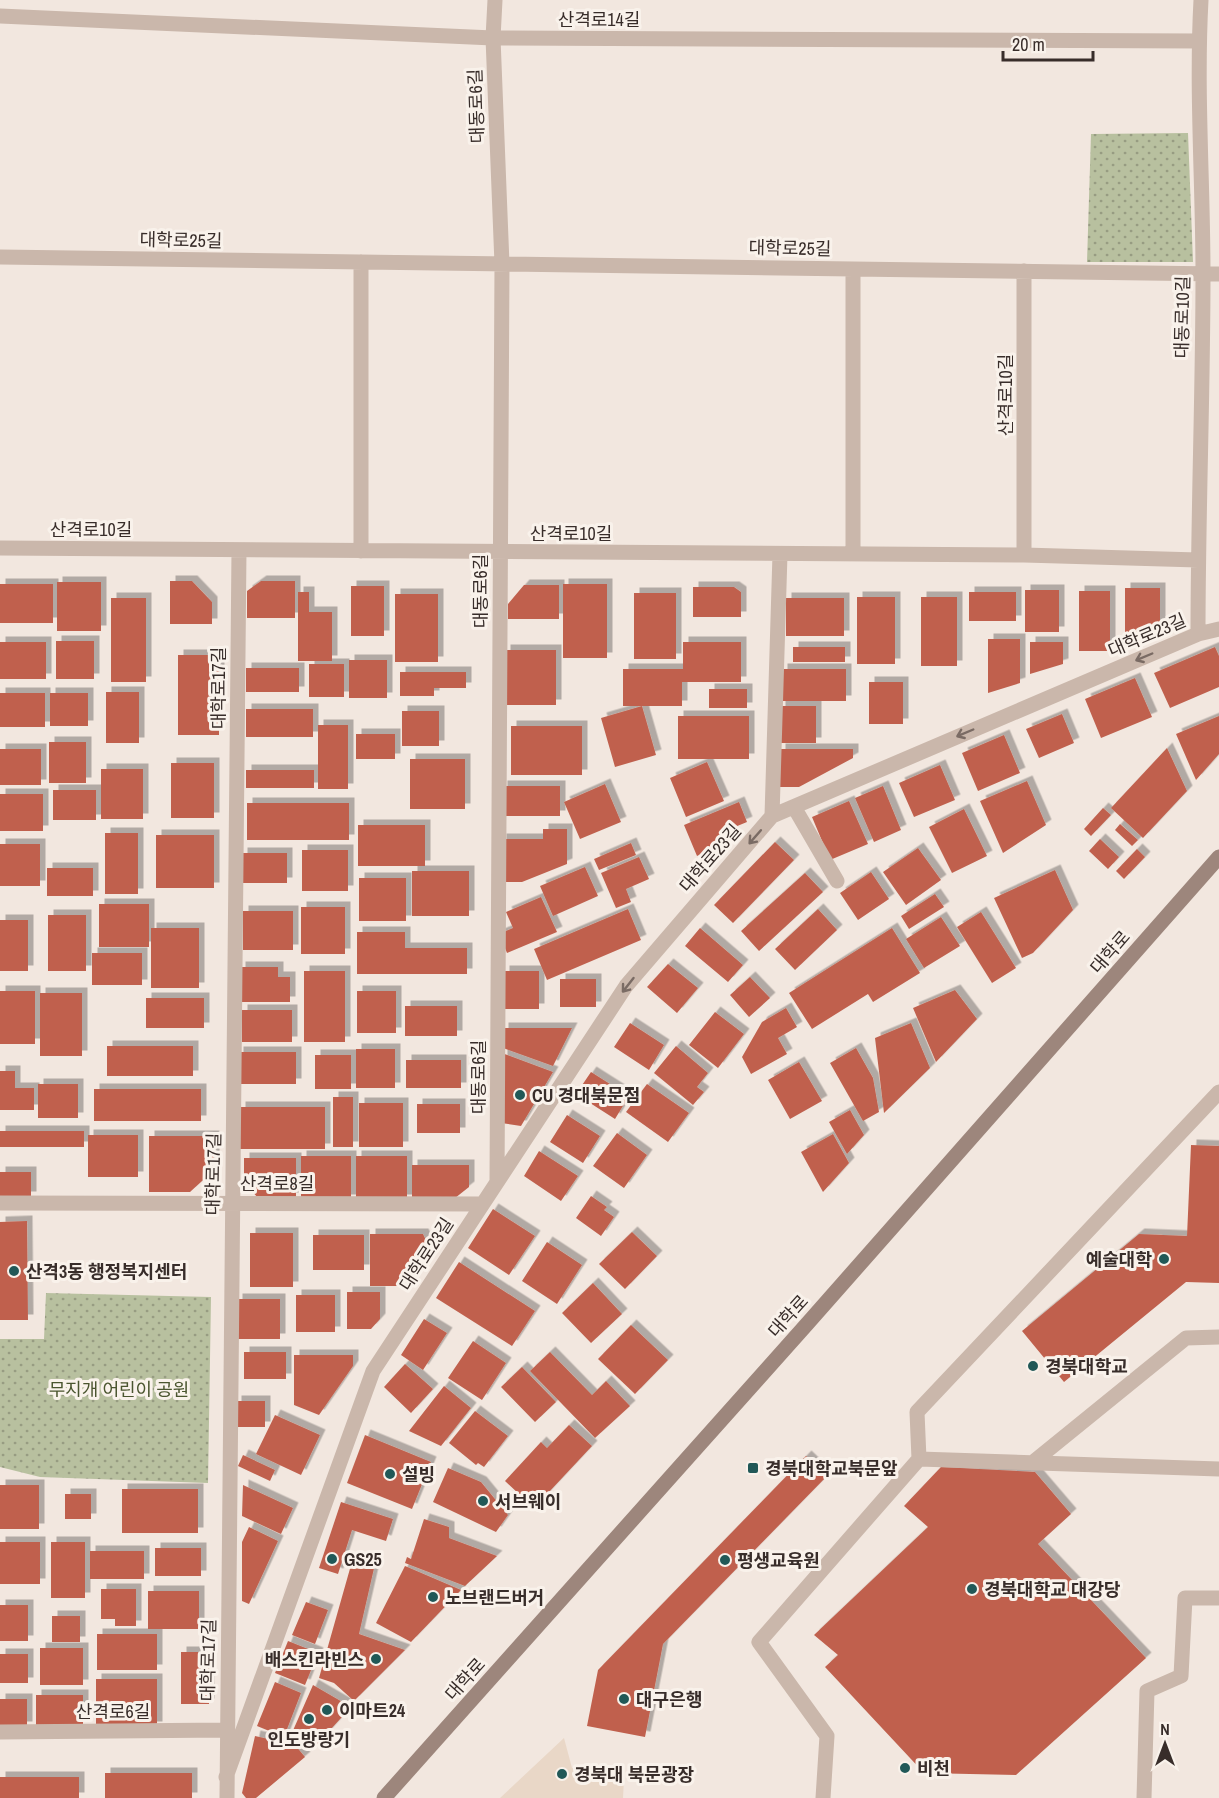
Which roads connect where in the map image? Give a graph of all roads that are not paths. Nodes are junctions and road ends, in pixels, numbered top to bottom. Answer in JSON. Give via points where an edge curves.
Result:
{"nodes":[{"id":1,"x":495,"y":0,"type":"edge"},
{"id":2,"x":1201,"y":0,"type":"edge"},
{"id":3,"x":0,"y":16,"type":"edge"},
{"id":4,"x":493,"y":38,"type":"junction"},
{"id":5,"x":1199,"y":41,"type":"junction"},
{"id":6,"x":0,"y":257,"type":"edge"},
{"id":7,"x":362,"y":262,"type":"junction"},
{"id":8,"x":502,"y":264,"type":"junction"},
{"id":9,"x":853,"y":269,"type":"junction"},
{"id":10,"x":1024,"y":271,"type":"junction"},
{"id":11,"x":1203,"y":274,"type":"junction"},
{"id":12,"x":1219,"y":274,"type":"edge"},
{"id":13,"x":0,"y":548,"type":"edge"},
{"id":14,"x":239,"y":550,"type":"junction"},
{"id":15,"x":362,"y":551,"type":"junction"},
{"id":16,"x":500,"y":552,"type":"junction"},
{"id":17,"x":780,"y":554,"type":"junction"},
{"id":18,"x":853,"y":554,"type":"junction"},
{"id":19,"x":1024,"y":555,"type":"junction"},
{"id":20,"x":1198,"y":560,"type":"junction"},
{"id":21,"x":1219,"y":628,"type":"edge"},
{"id":22,"x":1198,"y":634,"type":"junction"},
{"id":23,"x":794,"y":807,"type":"junction"},
{"id":24,"x":772,"y":816,"type":"junction"},
{"id":25,"x":1219,"y":857,"type":"edge"},
{"id":26,"x":837,"y":881,"type":"dead end"},
{"id":27,"x":1219,"y":1092,"type":"edge"},
{"id":28,"x":497,"y":1182,"type":"junction"},
{"id":29,"x":0,"y":1203,"type":"edge"},
{"id":30,"x":233,"y":1203,"type":"junction"},
{"id":31,"x":482,"y":1204,"type":"junction"},
{"id":32,"x":1219,"y":1337,"type":"edge"},
{"id":33,"x":919,"y":1459,"type":"junction"},
{"id":34,"x":1032,"y":1463,"type":"junction"},
{"id":35,"x":1219,"y":1469,"type":"edge"},
{"id":36,"x":1219,"y":1598,"type":"edge"},
{"id":37,"x":227,"y":1730,"type":"junction"},
{"id":38,"x":0,"y":1732,"type":"edge"},
{"id":39,"x":226,"y":1777,"type":"junction"},
{"id":40,"x":227,"y":1798,"type":"edge"},
{"id":41,"x":384,"y":1798,"type":"edge"},
{"id":42,"x":823,"y":1798,"type":"edge"},
{"id":43,"x":1144,"y":1798,"type":"edge"}],
"edges":[{"from":1,"to":4,"type":"street","name":"대동로6길"},
{"from":2,"to":5,"type":"street","name":"대동로10길"},
{"from":3,"to":4,"type":"street","name":"산격로14길"},
{"from":4,"to":5,"type":"street","name":"산격로14길"},
{"from":4,"to":8,"type":"street","name":"대동로6길"},
{"from":5,"to":11,"type":"street","name":"대동로10길"},
{"from":6,"to":7,"type":"street","name":"대학로25길"},
{"from":7,"to":8,"type":"street","name":"대학로25길"},
{"from":7,"to":15,"type":"street"},
{"from":8,"to":9,"type":"street","name":"대학로25길"},
{"from":8,"to":16,"type":"street","name":"대동로6길"},
{"from":9,"to":10,"type":"street","name":"대학로25길"},
{"from":9,"to":18,"type":"street"},
{"from":10,"to":11,"type":"street","name":"대학로25길"},
{"from":10,"to":19,"type":"street","name":"산격로10길"},
{"from":11,"to":12,"type":"street","name":"대학로25길"},
{"from":11,"to":20,"type":"street","name":"대동로10길"},
{"from":13,"to":14,"type":"street","name":"산격로10길"},
{"from":14,"to":15,"type":"street","name":"산격로10길"},
{"from":14,"to":30,"type":"street","name":"대학로17길"},
{"from":15,"to":16,"type":"street","name":"산격로10길"},
{"from":16,"to":17,"type":"street","name":"산격로10길"},
{"from":16,"to":28,"type":"street","name":"대동로6길"},
{"from":17,"to":18,"type":"street","name":"산격로10길"},
{"from":17,"to":24,"type":"street"},
{"from":18,"to":19,"type":"street","name":"산격로10길"},
{"from":19,"to":20,"type":"street","name":"산격로10길"},
{"from":20,"to":22,"type":"street","name":"대동로10길"},
{"from":21,"to":22,"type":"street","name":"대학로23길"},
{"from":22,"to":23,"type":"street","name":"대학로23길","one_way":true},
{"from":23,"to":24,"type":"street","name":"대학로23길"},
{"from":23,"to":26,"type":"street"},
{"from":24,"to":28,"type":"street","name":"대학로23길","one_way":true,"via":[[626,986]]},
{"from":25,"to":41,"type":"main road","name":"대학로"},
{"from":27,"to":33,"type":"street","via":[[917,1412]]},
{"from":28,"to":31,"type":"street","name":"대학로23길"},
{"from":29,"to":30,"type":"street","name":"산격로8길"},
{"from":30,"to":31,"type":"street","name":"산격로8길"},
{"from":30,"to":37,"type":"street","name":"대학로17길"},
{"from":31,"to":39,"type":"street","name":"대학로23길","via":[[373,1371]]},
{"from":32,"to":34,"type":"street","via":[[1186,1338]]},
{"from":33,"to":34,"type":"street"},
{"from":33,"to":42,"type":"street","via":[[759,1642],[827,1736]]},
{"from":34,"to":35,"type":"street"},
{"from":36,"to":43,"type":"street","via":[[1185,1598],[1180,1676],[1147,1691]]},
{"from":37,"to":38,"type":"street","name":"산격로6길"},
{"from":37,"to":39,"type":"street","name":"대학로17길"},
{"from":39,"to":40,"type":"street","name":"대학로17길"}]}
